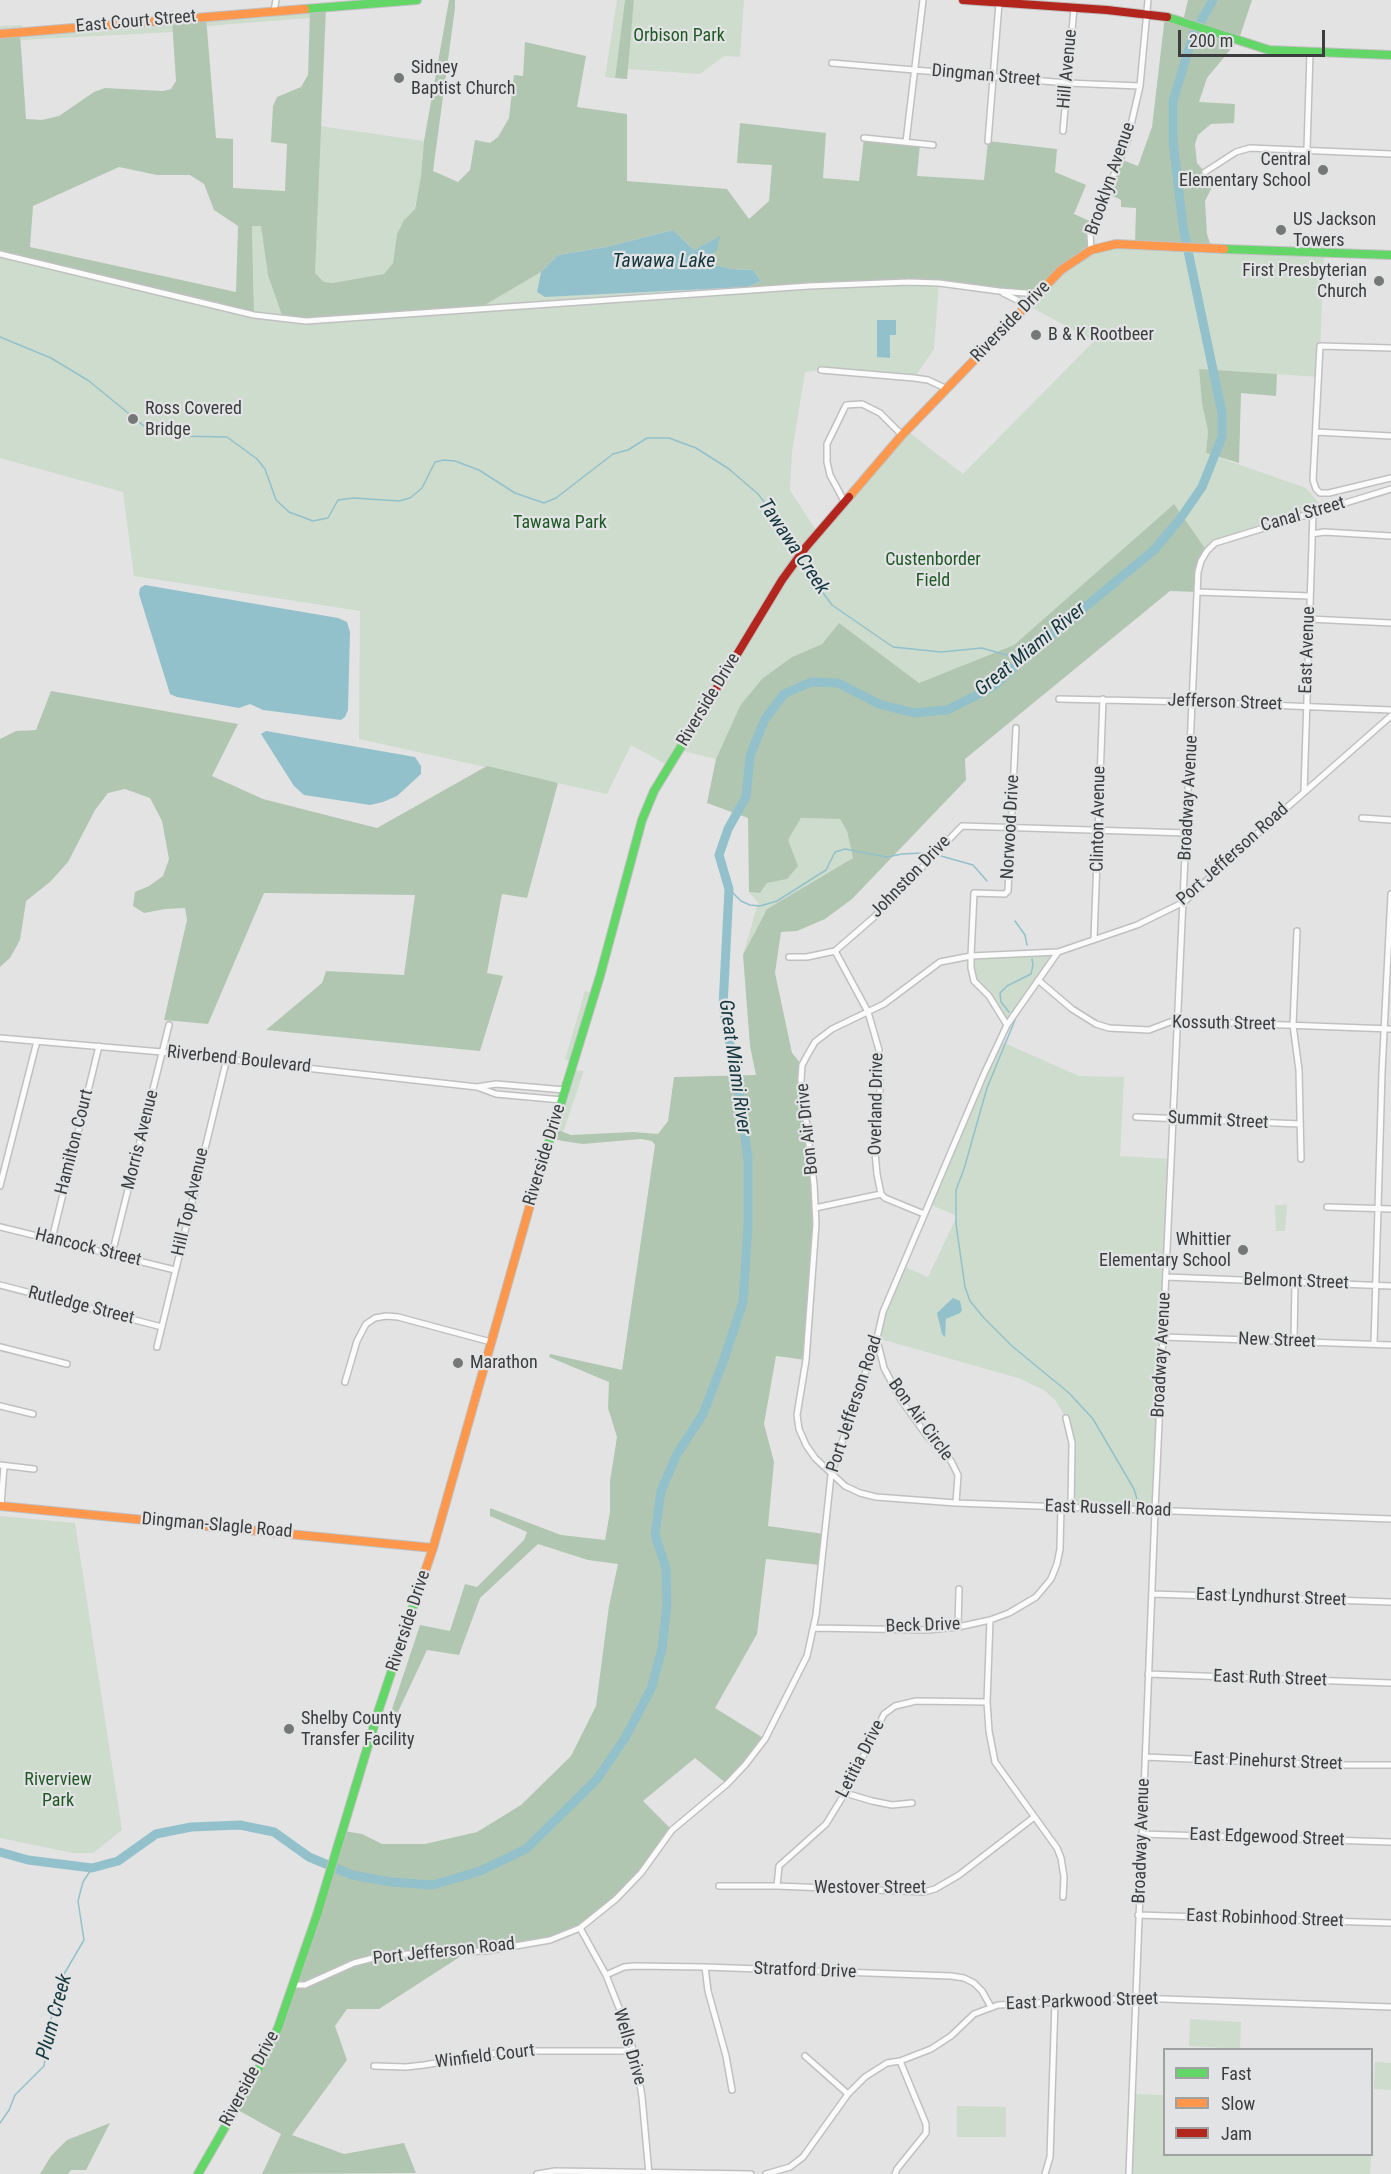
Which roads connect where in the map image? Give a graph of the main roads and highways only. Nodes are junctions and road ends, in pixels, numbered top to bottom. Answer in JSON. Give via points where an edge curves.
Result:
{"nodes":[{"id":1,"x":417,"y":0,"type":"edge"},
{"id":2,"x":963,"y":0,"type":"edge"},
{"id":3,"x":380,"y":2,"type":"edge"},
{"id":4,"x":0,"y":34,"type":"edge"},
{"id":5,"x":1391,"y":55,"type":"edge"},
{"id":6,"x":1391,"y":255,"type":"edge"},
{"id":7,"x":0,"y":1506,"type":"edge"},
{"id":8,"x":433,"y":1548,"type":"junction"},
{"id":9,"x":198,"y":2174,"type":"edge"}],
"edges":[{"from":1,"to":3,"type":"main road","name":"East Court Street"},
{"from":2,"to":5,"type":"main road","via":[[1146,14],[1183,21],[1269,50]]},
{"from":3,"to":4,"type":"main road","name":"East Court Street"},
{"from":6,"to":8,"type":"main road","name":"Riverside Drive","via":[[1136,244],[1091,250],[1061,270],[902,435],[806,547],[654,791],[642,820]]},
{"from":7,"to":8,"type":"main road","name":"Dingman-Slagle Road"},
{"from":8,"to":9,"type":"main road","name":"Riverside Drive","via":[[379,1709],[318,1915],[278,2028],[260,2068]]}]}
